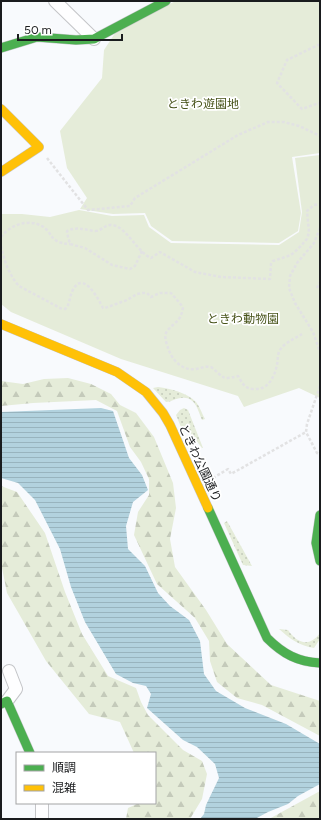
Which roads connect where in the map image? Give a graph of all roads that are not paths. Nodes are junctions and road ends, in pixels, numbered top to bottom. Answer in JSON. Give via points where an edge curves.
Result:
{"nodes":[{"id":1,"x":55,"y":1,"type":"edge"},
{"id":2,"x":166,"y":1,"type":"edge"},
{"id":3,"x":94,"y":39,"type":"junction"},
{"id":4,"x":1,"y":48,"type":"edge"},
{"id":5,"x":1,"y":109,"type":"edge"},
{"id":6,"x":1,"y":172,"type":"edge"},
{"id":7,"x":1,"y":324,"type":"edge"},
{"id":8,"x":320,"y":515,"type":"edge"},
{"id":9,"x":320,"y":561,"type":"edge"},
{"id":10,"x":320,"y":663,"type":"edge"},
{"id":11,"x":9,"y":671,"type":"dead end"},
{"id":12,"x":4,"y":702,"type":"edge"},
{"id":13,"x":29,"y":752,"type":"edge"},
{"id":14,"x":42,"y":804,"type":"edge"},
{"id":15,"x":42,"y":819,"type":"edge"}],
"edges":[{"from":1,"to":3,"type":"street"},
{"from":2,"to":3,"type":"street"},
{"from":3,"to":4,"type":"street","via":[[37,37]]},
{"from":5,"to":6,"type":"street","via":[[39,147]]},
{"from":7,"to":10,"type":"street","name":"ときわ公園通り","via":[[117,372],[146,392],[170,425],[267,638],[278,650],[291,658],[308,663]]},
{"from":8,"to":9,"type":"street","via":[[316,543]]},
{"from":11,"to":12,"type":"street","via":[[16,688]]},
{"from":12,"to":13,"type":"street"},
{"from":14,"to":15,"type":"street"}]}
